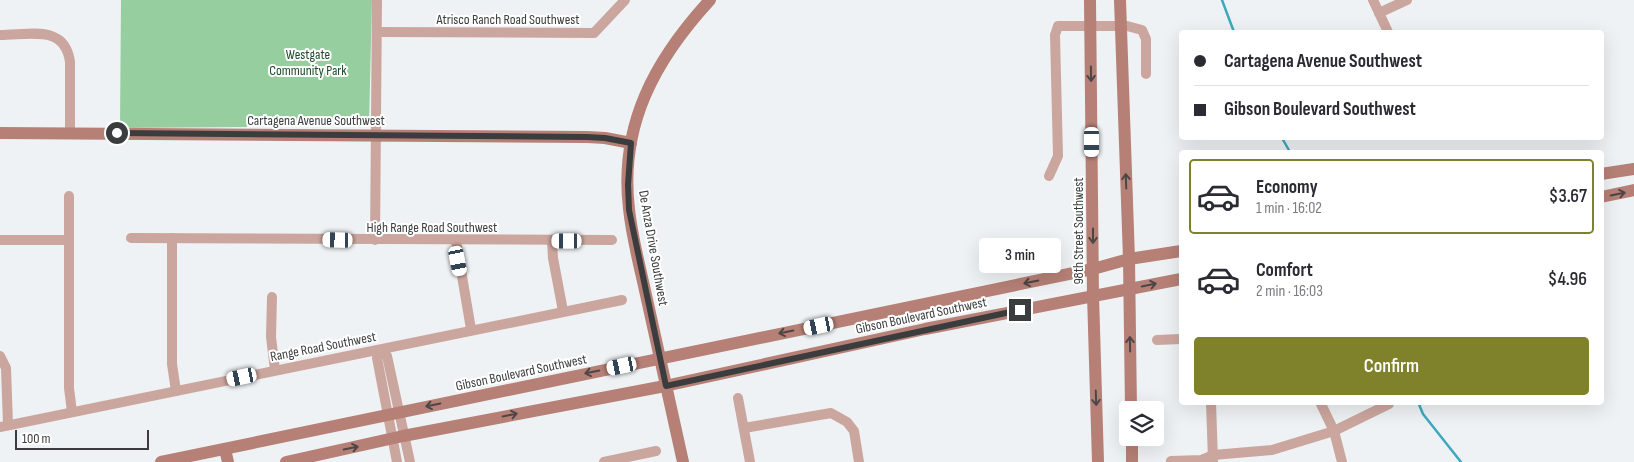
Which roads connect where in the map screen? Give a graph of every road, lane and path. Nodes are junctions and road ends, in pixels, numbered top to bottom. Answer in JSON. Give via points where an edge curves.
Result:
{"nodes":[{"id":1,"x":377,"y":0,"type":"edge"},
{"id":2,"x":625,"y":0,"type":"edge"},
{"id":3,"x":710,"y":0,"type":"edge"},
{"id":4,"x":1090,"y":0,"type":"edge"},
{"id":5,"x":1120,"y":0,"type":"edge"},
{"id":6,"x":1373,"y":0,"type":"edge"},
{"id":7,"x":1407,"y":0,"type":"edge"},
{"id":8,"x":1379,"y":13,"type":"junction"},
{"id":9,"x":1090,"y":25,"type":"junction"},
{"id":10,"x":1120,"y":26,"type":"junction"},
{"id":11,"x":1387,"y":30,"type":"edge"},
{"id":12,"x":378,"y":32,"type":"junction"},
{"id":13,"x":0,"y":35,"type":"edge"},
{"id":14,"x":1146,"y":74,"type":"dead end"},
{"id":15,"x":0,"y":133,"type":"edge"},
{"id":16,"x":70,"y":133,"type":"junction"},
{"id":17,"x":377,"y":135,"type":"junction"},
{"id":18,"x":631,"y":143,"type":"junction"},
{"id":19,"x":1634,"y":169,"type":"edge"},
{"id":20,"x":1604,"y":174,"type":"edge"},
{"id":21,"x":1049,"y":176,"type":"dead end"},
{"id":22,"x":1634,"y":190,"type":"edge"},
{"id":23,"x":69,"y":196,"type":"dead end"},
{"id":24,"x":1604,"y":196,"type":"edge"},
{"id":25,"x":132,"y":238,"type":"dead end"},
{"id":26,"x":172,"y":238,"type":"junction"},
{"id":27,"x":0,"y":240,"type":"edge"},
{"id":28,"x":69,"y":240,"type":"junction"},
{"id":29,"x":375,"y":240,"type":"junction"},
{"id":30,"x":612,"y":240,"type":"dead end"},
{"id":31,"x":456,"y":241,"type":"junction"},
{"id":32,"x":552,"y":241,"type":"junction"},
{"id":33,"x":1179,"y":251,"type":"edge"},
{"id":34,"x":1129,"y":259,"type":"junction"},
{"id":35,"x":1093,"y":269,"type":"junction"},
{"id":36,"x":1179,"y":279,"type":"edge"},
{"id":37,"x":1129,"y":289,"type":"junction"},
{"id":38,"x":1093,"y":295,"type":"junction"},
{"id":39,"x":272,"y":297,"type":"dead end"},
{"id":40,"x":622,"y":300,"type":"dead end"},
{"id":41,"x":563,"y":311,"type":"junction"},
{"id":42,"x":471,"y":329,"type":"junction"},
{"id":43,"x":1179,"y":339,"type":"edge"},
{"id":44,"x":1157,"y":340,"type":"dead end"},
{"id":45,"x":379,"y":350,"type":"junction"},
{"id":46,"x":0,"y":356,"type":"edge"},
{"id":47,"x":659,"y":358,"type":"junction"},
{"id":48,"x":275,"y":370,"type":"junction"},
{"id":49,"x":666,"y":386,"type":"junction"},
{"id":50,"x":176,"y":391,"type":"junction"},
{"id":51,"x":738,"y":398,"type":"dead end"},
{"id":52,"x":1131,"y":401,"type":"edge"},
{"id":53,"x":1211,"y":405,"type":"edge"},
{"id":54,"x":1321,"y":405,"type":"edge"},
{"id":55,"x":1388,"y":405,"type":"edge"},
{"id":56,"x":72,"y":412,"type":"junction"},
{"id":57,"x":393,"y":414,"type":"junction"},
{"id":58,"x":4,"y":426,"type":"edge"},
{"id":59,"x":744,"y":428,"type":"junction"},
{"id":60,"x":1334,"y":431,"type":"junction"},
{"id":61,"x":398,"y":437,"type":"junction"},
{"id":62,"x":1132,"y":446,"type":"edge"},
{"id":63,"x":225,"y":449,"type":"junction"},
{"id":64,"x":656,"y":451,"type":"dead end"},
{"id":65,"x":1213,"y":459,"type":"edge"},
{"id":66,"x":610,"y":461,"type":"edge"},
{"id":67,"x":1171,"y":461,"type":"edge"},
{"id":68,"x":161,"y":462,"type":"edge"},
{"id":69,"x":228,"y":462,"type":"edge"},
{"id":70,"x":286,"y":462,"type":"edge"},
{"id":71,"x":397,"y":462,"type":"edge"},
{"id":72,"x":410,"y":462,"type":"edge"},
{"id":73,"x":683,"y":462,"type":"edge"},
{"id":74,"x":750,"y":462,"type":"edge"},
{"id":75,"x":860,"y":462,"type":"edge"},
{"id":76,"x":1098,"y":462,"type":"edge"},
{"id":77,"x":1132,"y":462,"type":"edge"},
{"id":78,"x":1342,"y":462,"type":"edge"}],
"edges":[{"from":1,"to":12,"type":"street"},
{"from":2,"to":12,"type":"street","name":"Atrisco Ranch Road Southwest","via":[[594,33]]},
{"from":3,"to":18,"type":"street","name":"De Anza Drive Southwest","via":[[676,40],[655,72]]},
{"from":4,"to":9,"type":"street","name":"98th Street Southwest"},
{"from":5,"to":10,"type":"street"},
{"from":6,"to":8,"type":"street"},
{"from":7,"to":8,"type":"street"},
{"from":8,"to":11,"type":"street"},
{"from":9,"to":10,"type":"street"},
{"from":9,"to":21,"type":"street","via":[[1060,25],[1055,35],[1058,156]]},
{"from":9,"to":35,"type":"street","name":"98th Street Southwest","one_way":true},
{"from":10,"to":14,"type":"street","via":[[1137,27],[1145,34]]},
{"from":34,"to":10,"type":"street","one_way":true},
{"from":12,"to":17,"type":"street"},
{"from":13,"to":16,"type":"street","via":[[57,36],[64,42],[70,62]]},
{"from":15,"to":16,"type":"street","name":"Cartagena Avenue Southwest"},
{"from":16,"to":17,"type":"street","name":"Cartagena Avenue Southwest"},
{"from":17,"to":18,"type":"street","name":"Cartagena Avenue Southwest","via":[[587,137]]},
{"from":17,"to":29,"type":"street"},
{"from":18,"to":47,"type":"street","name":"De Anza Drive Southwest","via":[[629,210]]},
{"from":19,"to":20,"type":"street"},
{"from":24,"to":22,"type":"street","one_way":true},
{"from":23,"to":28,"type":"street"},
{"from":25,"to":26,"type":"street","name":"High Range Road Southwest"},
{"from":26,"to":29,"type":"street","name":"High Range Road Southwest"},
{"from":26,"to":50,"type":"street","via":[[172,364]]},
{"from":27,"to":28,"type":"street"},
{"from":28,"to":56,"type":"street","via":[[69,388]]},
{"from":29,"to":31,"type":"street","name":"High Range Road Southwest"},
{"from":30,"to":32,"type":"street","name":"High Range Road Southwest"},
{"from":31,"to":32,"type":"street","name":"High Range Road Southwest"},
{"from":31,"to":42,"type":"street"},
{"from":32,"to":41,"type":"street"},
{"from":33,"to":34,"type":"street","name":"Gibson Boulevard Southwest"},
{"from":34,"to":35,"type":"street","name":"Gibson Boulevard Southwest"},
{"from":34,"to":37,"type":"street"},
{"from":35,"to":38,"type":"street","name":"98th Street Southwest"},
{"from":35,"to":47,"type":"street","name":"Gibson Boulevard Southwest","one_way":true},
{"from":37,"to":36,"type":"street","name":"Gibson Boulevard Southwest","one_way":true},
{"from":37,"to":38,"type":"street","name":"Gibson Boulevard Southwest"},
{"from":52,"to":37,"type":"street","one_way":true},
{"from":38,"to":49,"type":"street","name":"Gibson Boulevard Southwest"},
{"from":38,"to":76,"type":"street","name":"98th Street Southwest","one_way":true},
{"from":39,"to":48,"type":"street","via":[[271,337]]},
{"from":40,"to":41,"type":"street","name":"Range Road Southwest"},
{"from":41,"to":42,"type":"street","name":"Range Road Southwest"},
{"from":42,"to":45,"type":"street","name":"Range Road Southwest"},
{"from":43,"to":44,"type":"street"},
{"from":45,"to":48,"type":"street","name":"Range Road Southwest"},
{"from":45,"to":57,"type":"street","via":[[387,356]]},
{"from":46,"to":58,"type":"street","via":[[6,368]]},
{"from":47,"to":49,"type":"street","name":"De Anza Drive Southwest"},
{"from":47,"to":57,"type":"street","name":"Gibson Boulevard Southwest","one_way":true},
{"from":48,"to":50,"type":"street","name":"Range Road Southwest"},
{"from":61,"to":49,"type":"street","name":"Gibson Boulevard Southwest","one_way":true},
{"from":49,"to":73,"type":"street","name":"De Anza Drive Southwest"},
{"from":50,"to":56,"type":"street","name":"Range Road Southwest"},
{"from":51,"to":59,"type":"street"},
{"from":53,"to":65,"type":"street"},
{"from":54,"to":60,"type":"street"},
{"from":55,"to":60,"type":"street"},
{"from":56,"to":58,"type":"street","name":"Range Road Southwest"},
{"from":57,"to":61,"type":"street"},
{"from":57,"to":63,"type":"street","name":"Gibson Boulevard Southwest"},
{"from":59,"to":74,"type":"street"},
{"from":59,"to":75,"type":"street","via":[[830,413],[854,431]]},
{"from":60,"to":65,"type":"street","via":[[1272,450]]},
{"from":60,"to":78,"type":"street"},
{"from":70,"to":61,"type":"street","name":"Gibson Boulevard Southwest","one_way":true},
{"from":61,"to":71,"type":"street"},
{"from":61,"to":72,"type":"street"},
{"from":62,"to":77,"type":"street"},
{"from":63,"to":68,"type":"street","name":"Gibson Boulevard Southwest"},
{"from":63,"to":69,"type":"street"},
{"from":64,"to":66,"type":"street"},
{"from":65,"to":67,"type":"street"}]}
